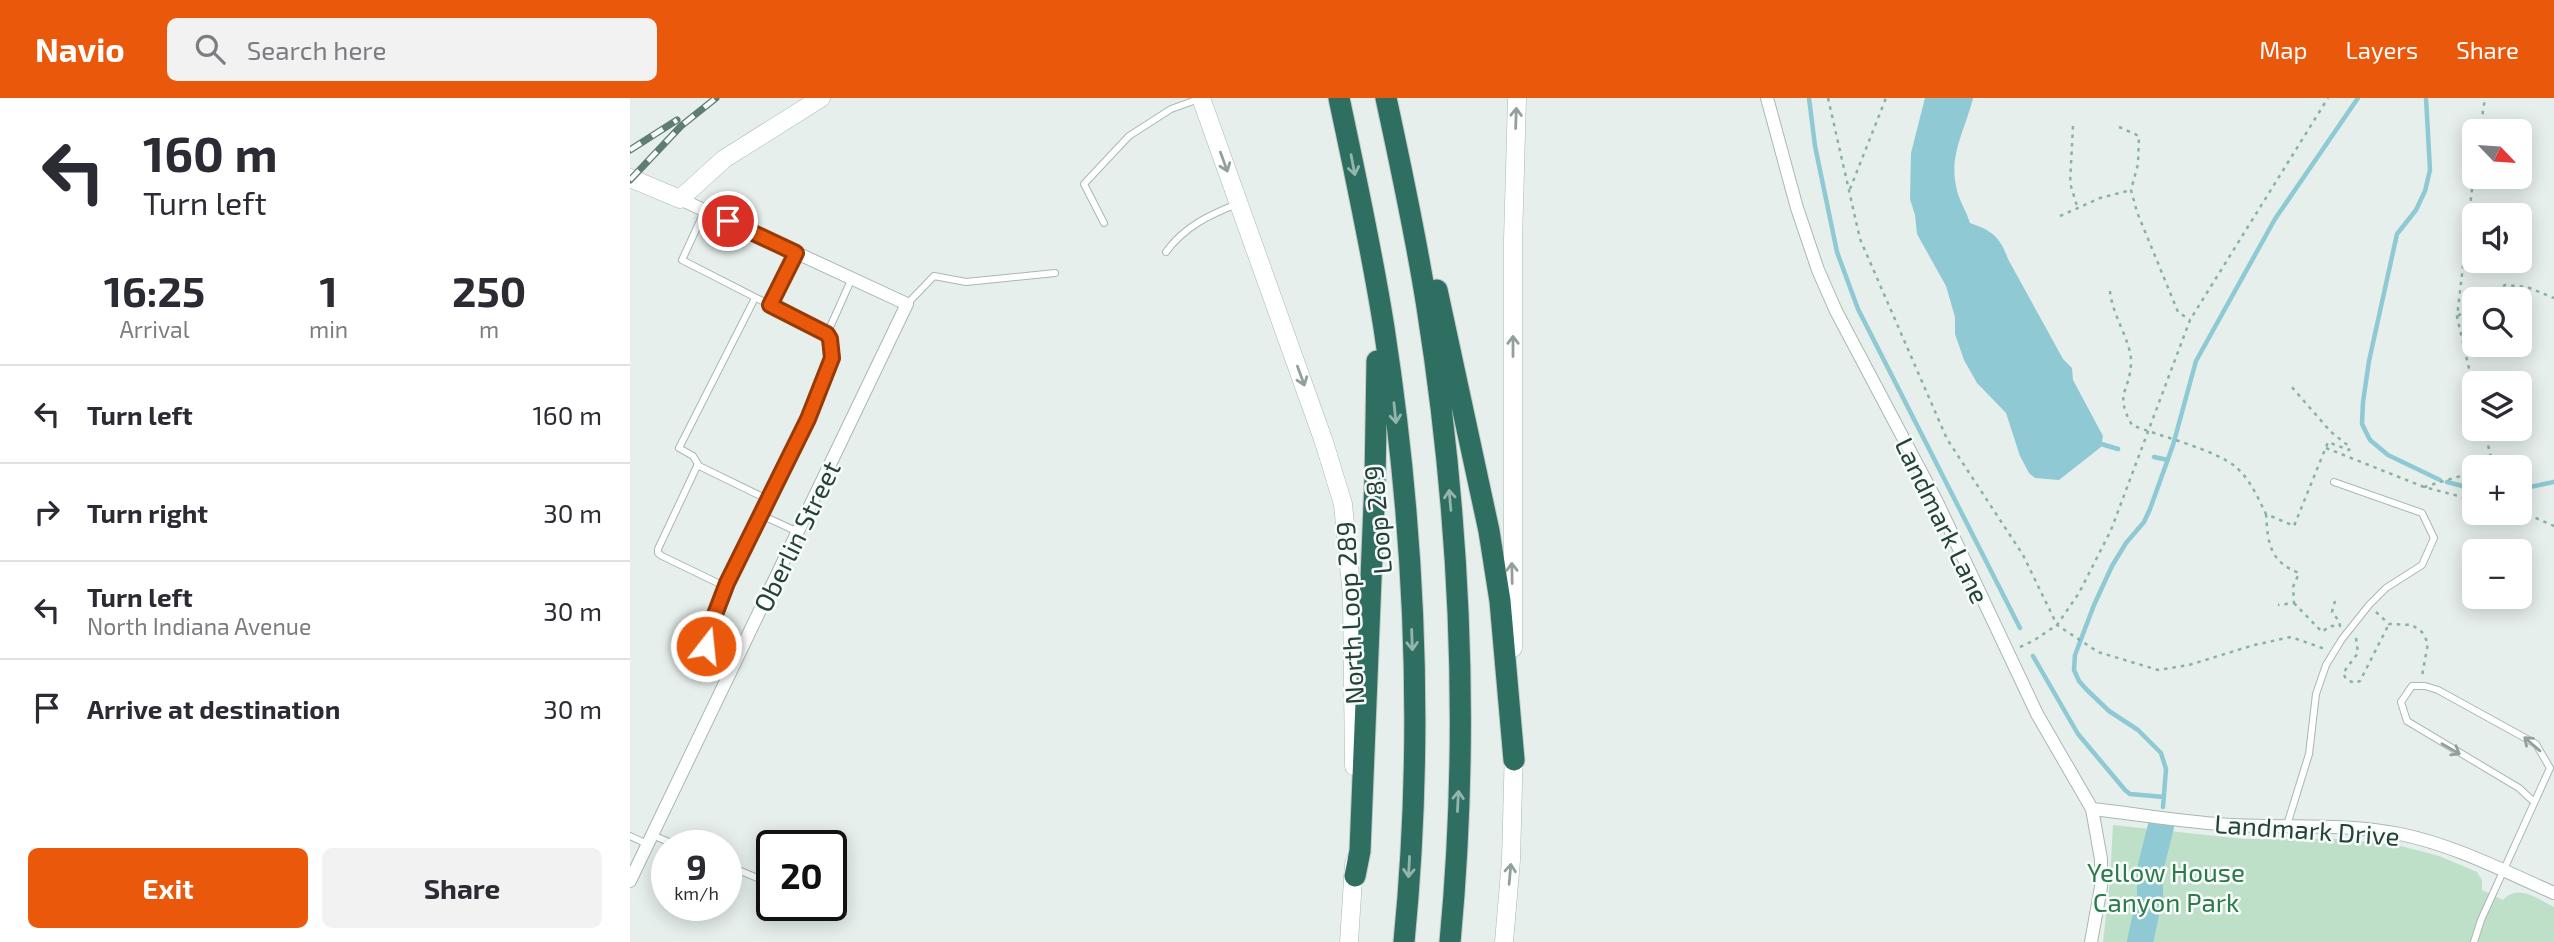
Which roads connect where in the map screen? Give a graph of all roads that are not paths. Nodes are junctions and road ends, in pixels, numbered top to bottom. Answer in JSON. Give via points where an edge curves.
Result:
{"nodes":[{"id":1,"x":821,"y":98,"type":"edge"},
{"id":2,"x":1201,"y":98,"type":"edge"},
{"id":3,"x":1339,"y":98,"type":"edge"},
{"id":4,"x":1386,"y":98,"type":"edge"},
{"id":5,"x":1517,"y":98,"type":"edge"},
{"id":6,"x":1767,"y":98,"type":"edge"},
{"id":7,"x":1392,"y":123,"type":"junction"},
{"id":8,"x":630,"y":178,"type":"edge"},
{"id":9,"x":680,"y":199,"type":"junction"},
{"id":10,"x":1239,"y":203,"type":"junction"},
{"id":11,"x":705,"y":210,"type":"junction"},
{"id":12,"x":1104,"y":223,"type":"dead end"},
{"id":13,"x":1369,"y":244,"type":"junction"},
{"id":14,"x":1166,"y":252,"type":"dead end"},
{"id":15,"x":796,"y":253,"type":"junction"},
{"id":16,"x":1055,"y":273,"type":"dead end"},
{"id":17,"x":852,"y":278,"type":"junction"},
{"id":18,"x":755,"y":298,"type":"junction"},
{"id":19,"x":907,"y":304,"type":"junction"},
{"id":20,"x":770,"y":305,"type":"junction"},
{"id":21,"x":827,"y":334,"type":"junction"},
{"id":22,"x":697,"y":465,"type":"junction"},
{"id":23,"x":2334,"y":482,"type":"dead end"},
{"id":24,"x":769,"y":500,"type":"junction"},
{"id":25,"x":761,"y":515,"type":"junction"},
{"id":26,"x":798,"y":532,"type":"junction"},
{"id":27,"x":727,"y":583,"type":"junction"},
{"id":28,"x":737,"y":658,"type":"junction"},
{"id":29,"x":1514,"y":760,"type":"junction"},
{"id":30,"x":2535,"y":802,"type":"junction"},
{"id":31,"x":2092,"y":809,"type":"junction"},
{"id":32,"x":2286,"y":827,"type":"junction"},
{"id":33,"x":630,"y":836,"type":"edge"},
{"id":34,"x":650,"y":840,"type":"junction"},
{"id":35,"x":2503,"y":870,"type":"junction"},
{"id":36,"x":1355,"y":876,"type":"junction"},
{"id":37,"x":630,"y":881,"type":"edge"},
{"id":38,"x":2554,"y":893,"type":"edge"},
{"id":39,"x":1349,"y":942,"type":"edge"},
{"id":40,"x":1404,"y":942,"type":"edge"},
{"id":41,"x":1450,"y":942,"type":"edge"},
{"id":42,"x":1504,"y":942,"type":"edge"},
{"id":43,"x":2091,"y":942,"type":"edge"},
{"id":44,"x":2474,"y":942,"type":"edge"}],
"edges":[{"from":1,"to":9,"type":"street","via":[[724,159]]},
{"from":2,"to":10,"type":"street","name":"North Loop 289","one_way":true},
{"from":2,"to":12,"type":"lane","via":[[1171,109],[1129,136],[1084,184]]},
{"from":3,"to":13,"type":"highway","name":"Loop 289","one_way":true},
{"from":4,"to":7,"type":"highway"},
{"from":29,"to":5,"type":"street","one_way":true},
{"from":6,"to":31,"type":"street","name":"Landmark Lane","via":[[1797,208],[1836,311],[1937,502],[2037,714]]},
{"from":7,"to":29,"type":"highway","via":[[1433,272],[1489,531]]},
{"from":41,"to":7,"type":"highway","one_way":true,"via":[[1459,783],[1454,538],[1427,305]]},
{"from":8,"to":9,"type":"street"},
{"from":9,"to":11,"type":"street"},
{"from":10,"to":14,"type":"lane","via":[[1207,216],[1175,239]]},
{"from":10,"to":36,"type":"street","name":"North Loop 289","one_way":true,"via":[[1343,504],[1352,596]]},
{"from":11,"to":15,"type":"street"},
{"from":11,"to":18,"type":"lane","via":[[682,260]]},
{"from":13,"to":36,"type":"highway","via":[[1377,357],[1376,467],[1360,851]]},
{"from":13,"to":40,"type":"highway","name":"Loop 289","one_way":true,"via":[[1394,402],[1409,562],[1413,806]]},
{"from":15,"to":17,"type":"street"},
{"from":15,"to":20,"type":"lane"},
{"from":16,"to":19,"type":"lane","via":[[966,282],[934,276]]},
{"from":17,"to":19,"type":"street"},
{"from":17,"to":21,"type":"lane"},
{"from":18,"to":20,"type":"lane"},
{"from":18,"to":22,"type":"lane","via":[[679,448],[693,456]]},
{"from":19,"to":26,"type":"street","name":"Oberlin Street"},
{"from":20,"to":21,"type":"lane"},
{"from":21,"to":24,"type":"lane","via":[[832,358]]},
{"from":22,"to":24,"type":"lane"},
{"from":22,"to":27,"type":"lane","via":[[658,553],[715,583]]},
{"from":23,"to":32,"type":"lane","via":[[2422,513],[2434,538],[2422,565],[2369,605],[2326,665],[2316,694],[2309,754]]},
{"from":24,"to":25,"type":"lane"},
{"from":25,"to":26,"type":"lane"},
{"from":25,"to":27,"type":"lane"},
{"from":26,"to":28,"type":"street","name":"Oberlin Street"},
{"from":27,"to":28,"type":"lane","via":[[705,643]]},
{"from":28,"to":34,"type":"street","name":"Oberlin Street"},
{"from":42,"to":29,"type":"street","one_way":true},
{"from":30,"to":30,"type":"lane","one_way":true,"via":[[2550,768],[2536,744],[2438,690],[2412,686],[2401,702],[2407,722]]},
{"from":30,"to":35,"type":"lane"},
{"from":31,"to":32,"type":"street","name":"Landmark Drive"},
{"from":31,"to":43,"type":"street","name":"Landmark Lane","via":[[2101,887]]},
{"from":32,"to":35,"type":"street","name":"Landmark Drive","via":[[2402,834]]},
{"from":33,"to":34,"type":"lane"},
{"from":34,"to":37,"type":"street","name":"Oberlin Street"},
{"from":35,"to":38,"type":"street","name":"Landmark Drive"},
{"from":35,"to":44,"type":"lane"},
{"from":36,"to":39,"type":"street","name":"North Loop 289"}]}
